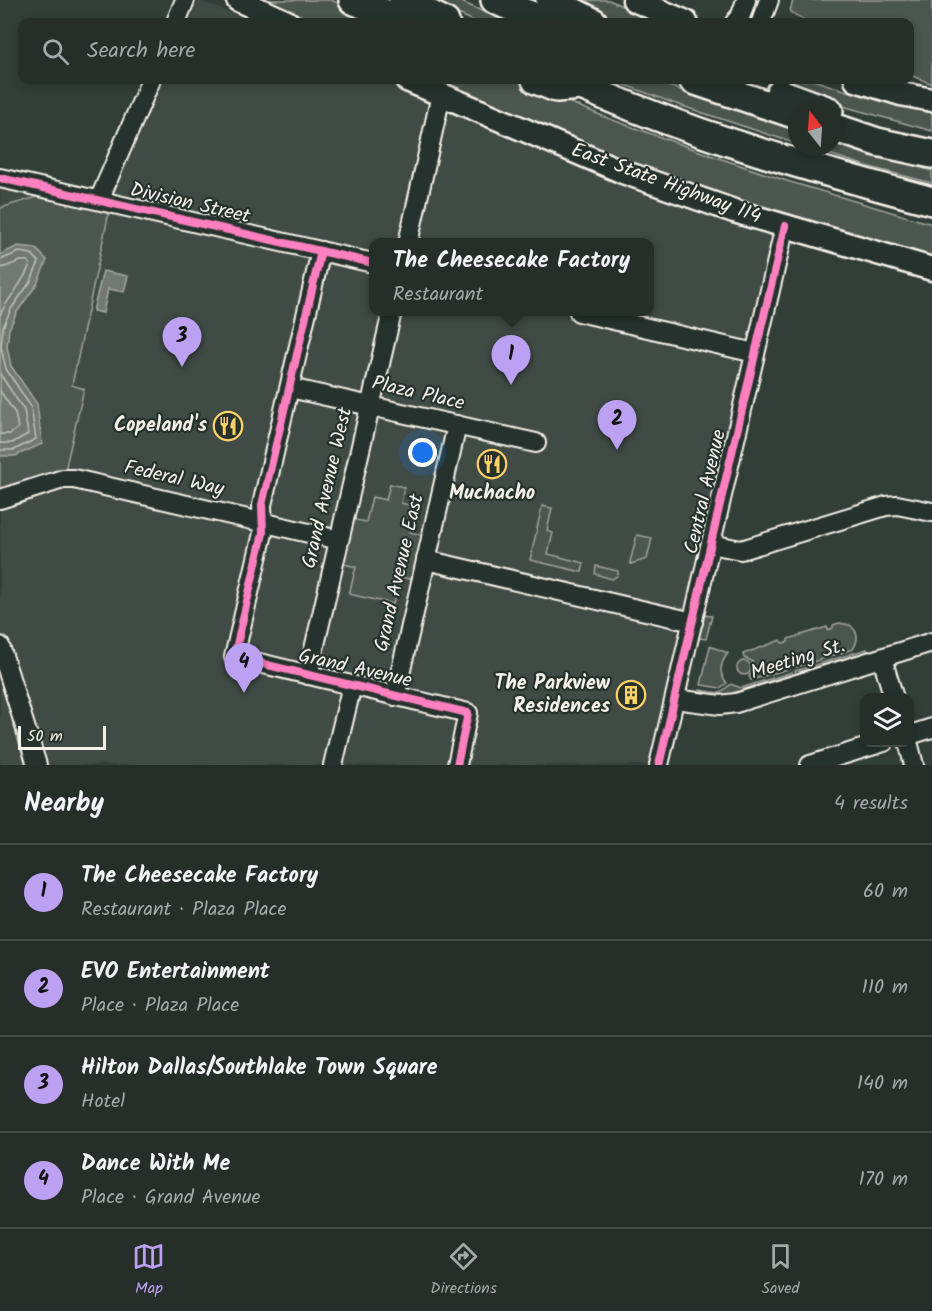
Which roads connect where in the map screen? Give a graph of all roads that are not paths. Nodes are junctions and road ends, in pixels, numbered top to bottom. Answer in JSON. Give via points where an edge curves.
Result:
{"nodes":[{"id":1,"x":185,"y":0,"type":"edge"},
{"id":2,"x":238,"y":0,"type":"edge"},
{"id":3,"x":353,"y":0,"type":"edge"},
{"id":4,"x":403,"y":0,"type":"edge"},
{"id":5,"x":495,"y":0,"type":"edge"},
{"id":6,"x":550,"y":0,"type":"edge"},
{"id":7,"x":634,"y":0,"type":"edge"},
{"id":8,"x":746,"y":0,"type":"edge"},
{"id":9,"x":769,"y":0,"type":"edge"},
{"id":10,"x":178,"y":18,"type":"edge"},
{"id":11,"x":278,"y":18,"type":"edge"},
{"id":12,"x":396,"y":18,"type":"edge"},
{"id":13,"x":437,"y":18,"type":"edge"},
{"id":14,"x":538,"y":18,"type":"edge"},
{"id":15,"x":585,"y":18,"type":"edge"},
{"id":16,"x":677,"y":18,"type":"edge"},
{"id":17,"x":738,"y":18,"type":"edge"},
{"id":18,"x":762,"y":18,"type":"edge"},
{"id":19,"x":149,"y":84,"type":"edge"},
{"id":20,"x":416,"y":84,"type":"edge"},
{"id":21,"x":546,"y":84,"type":"edge"},
{"id":22,"x":571,"y":84,"type":"edge"},
{"id":23,"x":577,"y":84,"type":"edge"},
{"id":24,"x":705,"y":84,"type":"edge"},
{"id":25,"x":754,"y":84,"type":"edge"},
{"id":26,"x":877,"y":84,"type":"edge"},
{"id":27,"x":893,"y":87,"type":"edge"},
{"id":28,"x":441,"y":95,"type":"junction"},
{"id":29,"x":932,"y":100,"type":"edge"},
{"id":30,"x":804,"y":102,"type":"edge"},
{"id":31,"x":788,"y":113,"type":"edge"},
{"id":32,"x":842,"y":119,"type":"edge"},
{"id":33,"x":842,"y":131,"type":"edge"},
{"id":34,"x":877,"y":142,"type":"junction"},
{"id":35,"x":932,"y":154,"type":"edge"},
{"id":36,"x":0,"y":178,"type":"edge"},
{"id":37,"x":99,"y":200,"type":"junction"},
{"id":38,"x":932,"y":201,"type":"edge"},
{"id":39,"x":785,"y":226,"type":"junction"},
{"id":40,"x":409,"y":238,"type":"edge"},
{"id":41,"x":321,"y":251,"type":"junction"},
{"id":42,"x":369,"y":262,"type":"edge"},
{"id":43,"x":932,"y":269,"type":"edge"},
{"id":44,"x":391,"y":316,"type":"edge"},
{"id":45,"x":596,"y":316,"type":"edge"},
{"id":46,"x":755,"y":353,"type":"junction"},
{"id":47,"x":290,"y":388,"type":"junction"},
{"id":48,"x":370,"y":406,"type":"junction"},
{"id":49,"x":457,"y":425,"type":"junction"},
{"id":50,"x":536,"y":443,"type":"dead end"},
{"id":51,"x":0,"y":499,"type":"edge"},
{"id":52,"x":932,"y":512,"type":"edge"},
{"id":53,"x":263,"y":523,"type":"junction"},
{"id":54,"x":339,"y":540,"type":"junction"},
{"id":55,"x":711,"y":544,"type":"junction"},
{"id":56,"x":426,"y":560,"type":"junction"},
{"id":57,"x":693,"y":622,"type":"junction"},
{"id":58,"x":932,"y":642,"type":"edge"},
{"id":59,"x":0,"y":646,"type":"edge"},
{"id":60,"x":882,"y":658,"type":"junction"},
{"id":61,"x":308,"y":675,"type":"junction"},
{"id":62,"x":352,"y":685,"type":"junction"},
{"id":63,"x":892,"y":693,"type":"edge"},
{"id":64,"x":395,"y":696,"type":"junction"},
{"id":65,"x":675,"y":699,"type":"junction"},
{"id":66,"x":932,"y":728,"type":"edge"},
{"id":67,"x":914,"y":733,"type":"edge"},
{"id":68,"x":868,"y":747,"type":"edge"},
{"id":69,"x":909,"y":747,"type":"edge"},
{"id":70,"x":37,"y":765,"type":"edge"},
{"id":71,"x":333,"y":765,"type":"edge"},
{"id":72,"x":456,"y":765,"type":"edge"},
{"id":73,"x":659,"y":765,"type":"edge"},
{"id":74,"x":810,"y":765,"type":"edge"},
{"id":75,"x":914,"y":765,"type":"edge"}],
"edges":[{"from":1,"to":10,"type":"street"},
{"from":2,"to":11,"type":"main road"},
{"from":3,"to":12,"type":"highway"},
{"from":4,"to":13,"type":"highway"},
{"from":5,"to":14,"type":"highway"},
{"from":6,"to":15,"type":"highway"},
{"from":7,"to":16,"type":"main road"},
{"from":8,"to":17,"type":"street"},
{"from":9,"to":18,"type":"street"},
{"from":19,"to":37,"type":"street"},
{"from":20,"to":28,"type":"main road","name":"East State Highway 114"},
{"from":21,"to":22,"type":"highway","via":[[556,88]]},
{"from":23,"to":38,"type":"highway","via":[[687,128],[804,167]]},
{"from":24,"to":31,"type":"highway"},
{"from":25,"to":30,"type":"highway"},
{"from":26,"to":27,"type":"main road"},
{"from":27,"to":29,"type":"main road"},
{"from":28,"to":39,"type":"main road","name":"East State Highway 114","via":[[623,172]]},
{"from":28,"to":40,"type":"street"},
{"from":32,"to":34,"type":"highway"},
{"from":33,"to":34,"type":"highway"},
{"from":34,"to":35,"type":"highway"},
{"from":36,"to":37,"type":"street","name":"Division Street"},
{"from":37,"to":41,"type":"street","name":"Division Street"},
{"from":39,"to":43,"type":"main road","name":"East State Highway 114"},
{"from":39,"to":46,"type":"street","name":"Central Avenue"},
{"from":41,"to":42,"type":"street","name":"Division Street"},
{"from":41,"to":47,"type":"street"},
{"from":44,"to":48,"type":"street","name":"Grand Avenue West"},
{"from":45,"to":46,"type":"street"},
{"from":46,"to":55,"type":"street","name":"Central Avenue"},
{"from":47,"to":48,"type":"street","name":"Plaza Place"},
{"from":47,"to":53,"type":"street","via":[[262,505]]},
{"from":48,"to":49,"type":"street","name":"Plaza Place"},
{"from":48,"to":54,"type":"street","name":"Grand Avenue West"},
{"from":49,"to":50,"type":"street","name":"Plaza Place"},
{"from":49,"to":56,"type":"street","name":"Grand Avenue East"},
{"from":51,"to":53,"type":"street","name":"Federal Way","via":[[74,479]]},
{"from":52,"to":55,"type":"street","via":[[885,506],[741,550]]},
{"from":53,"to":54,"type":"street","name":"Federal Way"},
{"from":53,"to":61,"type":"street","name":"Grand Avenue","via":[[234,657]]},
{"from":54,"to":61,"type":"street","name":"Grand Avenue West"},
{"from":55,"to":57,"type":"street","name":"Central Avenue"},
{"from":56,"to":57,"type":"street"},
{"from":56,"to":64,"type":"street","name":"Grand Avenue East"},
{"from":57,"to":65,"type":"street","name":"Central Avenue"},
{"from":58,"to":60,"type":"street","name":"Meeting St."},
{"from":59,"to":70,"type":"street"},
{"from":60,"to":63,"type":"street"},
{"from":60,"to":65,"type":"street","name":"Meeting St.","via":[[736,703],[720,705]]},
{"from":61,"to":62,"type":"street","name":"Grand Avenue"},
{"from":62,"to":64,"type":"street","name":"Grand Avenue"},
{"from":62,"to":71,"type":"street","name":"Grand Avenue"},
{"from":64,"to":72,"type":"street","name":"Grand Avenue","via":[[468,713]]},
{"from":65,"to":73,"type":"street","name":"Central Avenue"},
{"from":66,"to":67,"type":"street"},
{"from":68,"to":74,"type":"street"},
{"from":69,"to":75,"type":"street"}]}
